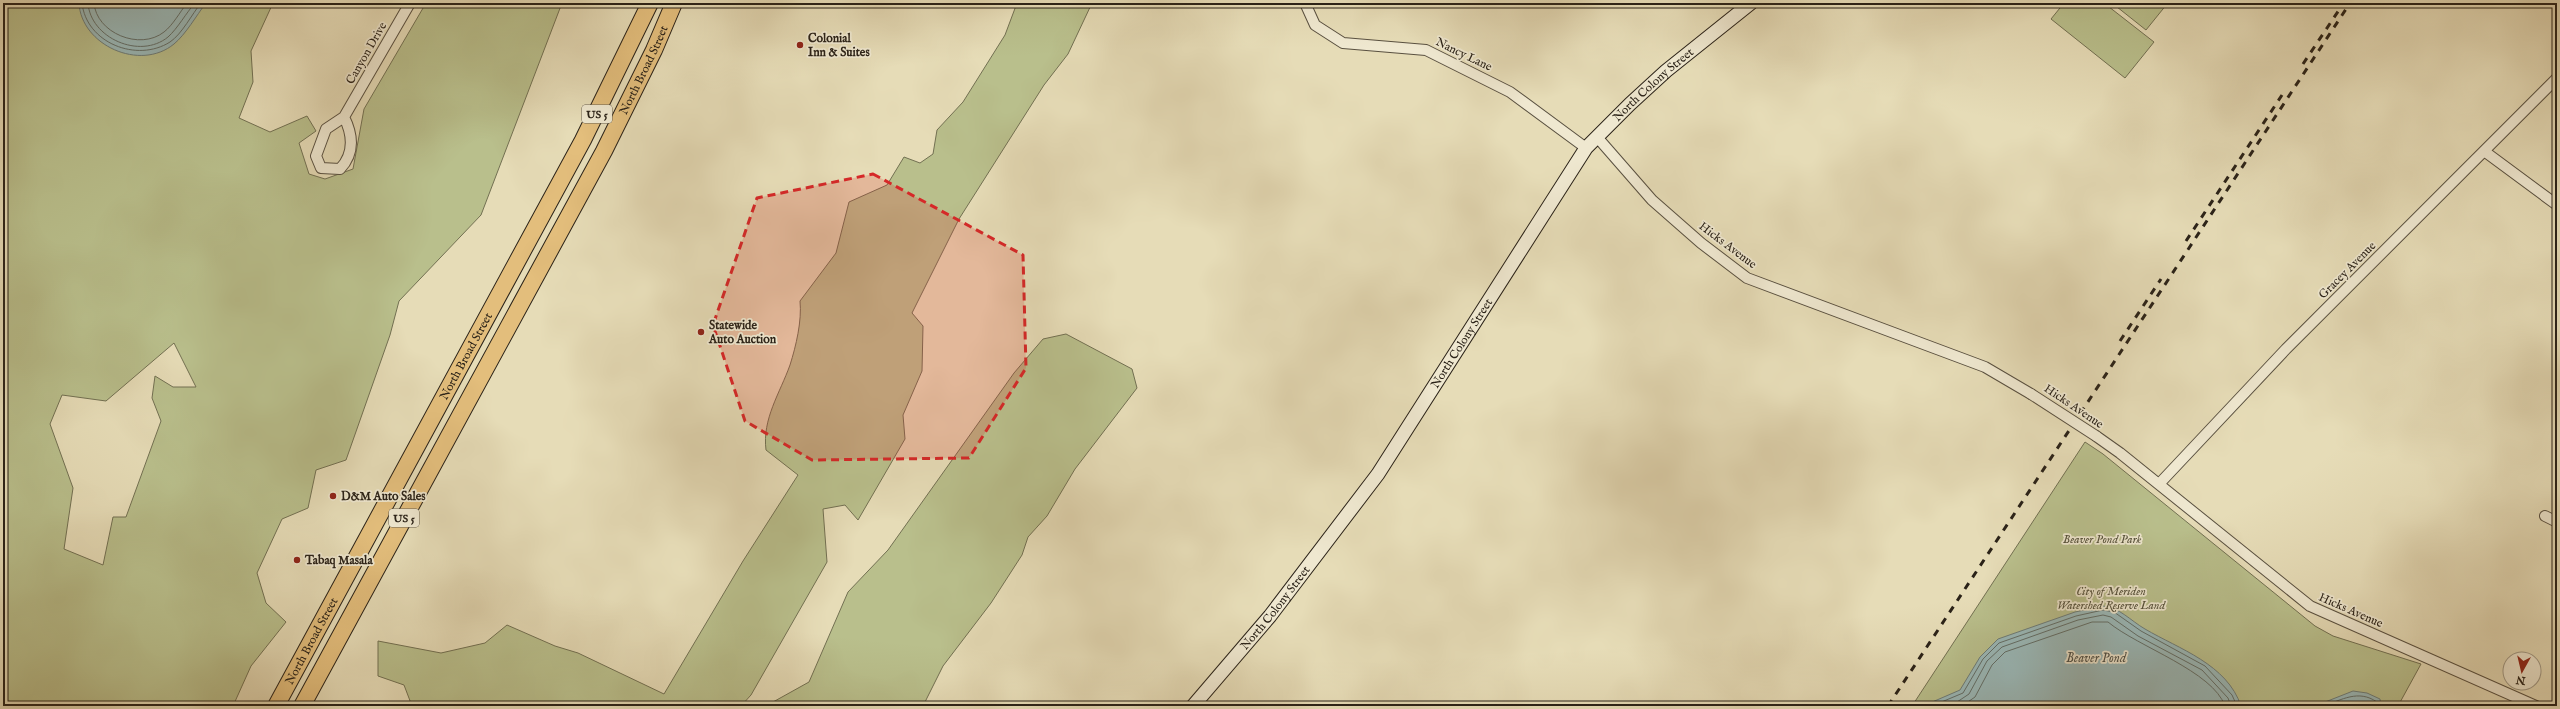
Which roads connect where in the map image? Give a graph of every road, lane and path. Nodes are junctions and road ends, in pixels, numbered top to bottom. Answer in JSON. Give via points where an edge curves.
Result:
{"nodes":[{"id":1,"x":410,"y":3,"type":"edge"},
{"id":2,"x":650,"y":3,"type":"edge"},
{"id":3,"x":674,"y":3,"type":"edge"},
{"id":4,"x":1305,"y":3,"type":"edge"},
{"id":5,"x":1750,"y":3,"type":"edge"},
{"id":6,"x":2557,"y":78,"type":"edge"},
{"id":7,"x":344,"y":117,"type":"junction"},
{"id":8,"x":1597,"y":137,"type":"junction"},
{"id":9,"x":1586,"y":148,"type":"junction"},
{"id":10,"x":2484,"y":151,"type":"junction"},
{"id":11,"x":2557,"y":205,"type":"edge"},
{"id":12,"x":538,"y":223,"type":"junction"},
{"id":13,"x":559,"y":233,"type":"junction"},
{"id":14,"x":2159,"y":484,"type":"junction"},
{"id":15,"x":2545,"y":516,"type":"dead end"},
{"id":16,"x":2557,"y":522,"type":"edge"},
{"id":17,"x":276,"y":706,"type":"edge"},
{"id":18,"x":302,"y":706,"type":"edge"},
{"id":19,"x":1193,"y":706,"type":"edge"},
{"id":20,"x":2536,"y":706,"type":"edge"}],
"edges":[{"from":1,"to":7,"type":"street","name":"Canyon Drive"},
{"from":2,"to":12,"type":"highway","name":"North Broad Street","number":"US 5","via":[[609,91]]},
{"from":3,"to":13,"type":"highway","name":"North Broad Street","number":"US 5","via":[[631,96]]},
{"from":4,"to":9,"type":"street","name":"Nancy Lane","via":[[1316,25],[1342,43],[1426,50],[1510,92]]},
{"from":5,"to":8,"type":"main road","name":"North Colony Street","via":[[1666,71]]},
{"from":6,"to":10,"type":"street","name":"Gracey Avenue"},
{"from":7,"to":7,"type":"street","name":"Canyon Drive","via":[[326,128],[316,156],[321,168],[340,169],[348,161],[352,132]]},
{"from":8,"to":9,"type":"main road","name":"North Colony Street"},
{"from":8,"to":14,"type":"street","name":"Hicks Avenue","bridge":true,"via":[[1652,200],[1701,243],[1747,278],[1985,367],[2096,436]]},
{"from":9,"to":19,"type":"main road","name":"North Colony Street","via":[[1378,474],[1270,616]]},
{"from":10,"to":11,"type":"street"},
{"from":10,"to":14,"type":"street","name":"Gracey Avenue","via":[[2286,349]]},
{"from":12,"to":13,"type":"highway"},
{"from":12,"to":17,"type":"highway","name":"North Broad Street","number":"US 5"},
{"from":13,"to":18,"type":"highway","name":"North Broad Street","number":"US 5"},
{"from":14,"to":20,"type":"street","name":"Hicks Avenue","via":[[2310,606]]},
{"from":15,"to":16,"type":"street"}]}
